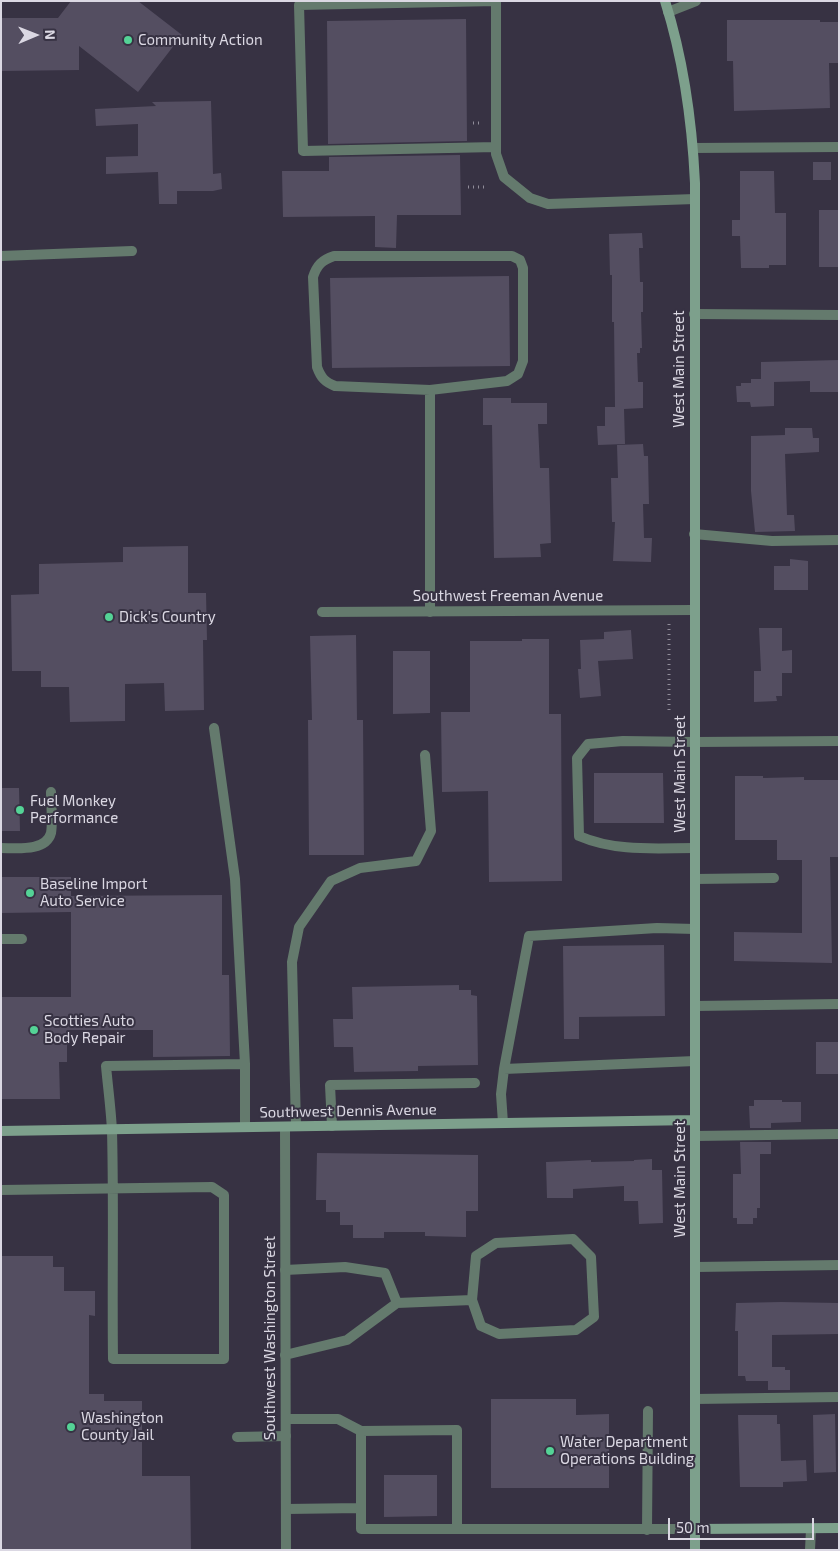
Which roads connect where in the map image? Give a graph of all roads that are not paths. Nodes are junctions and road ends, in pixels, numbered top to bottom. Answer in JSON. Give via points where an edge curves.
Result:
{"nodes":[{"id":1,"x":665,"y":1,"type":"edge"},
{"id":2,"x":696,"y":1,"type":"edge"},
{"id":3,"x":668,"y":12,"type":"junction"},
{"id":4,"x":496,"y":147,"type":"junction"},
{"id":5,"x":693,"y":148,"type":"junction"},
{"id":6,"x":839,"y":148,"type":"edge"},
{"id":7,"x":695,"y":200,"type":"junction"},
{"id":8,"x":132,"y":251,"type":"dead end"},
{"id":9,"x":1,"y":256,"type":"edge"},
{"id":10,"x":694,"y":314,"type":"junction"},
{"id":11,"x":839,"y":315,"type":"edge"},
{"id":12,"x":430,"y":390,"type":"junction"},
{"id":13,"x":694,"y":534,"type":"junction"},
{"id":14,"x":839,"y":540,"type":"edge"},
{"id":15,"x":694,"y":610,"type":"junction"},
{"id":16,"x":322,"y":612,"type":"dead end"},
{"id":17,"x":430,"y":612,"type":"junction"},
{"id":18,"x":214,"y":728,"type":"dead end"},
{"id":19,"x":839,"y":741,"type":"edge"},
{"id":20,"x":695,"y":742,"type":"junction"},
{"id":21,"x":425,"y":755,"type":"dead end"},
{"id":22,"x":51,"y":792,"type":"dead end"},
{"id":23,"x":1,"y":848,"type":"edge"},
{"id":24,"x":695,"y":848,"type":"junction"},
{"id":25,"x":774,"y":878,"type":"dead end"},
{"id":26,"x":695,"y":879,"type":"junction"},
{"id":27,"x":695,"y":928,"type":"junction"},
{"id":28,"x":1,"y":939,"type":"edge"},
{"id":29,"x":22,"y":939,"type":"dead end"},
{"id":30,"x":839,"y":1004,"type":"edge"},
{"id":31,"x":695,"y":1006,"type":"junction"},
{"id":32,"x":695,"y":1061,"type":"junction"},
{"id":33,"x":245,"y":1064,"type":"junction"},
{"id":34,"x":504,"y":1069,"type":"junction"},
{"id":35,"x":476,"y":1083,"type":"dead end"},
{"id":36,"x":695,"y":1120,"type":"junction"},
{"id":37,"x":503,"y":1123,"type":"junction"},
{"id":38,"x":290,"y":1126,"type":"junction"},
{"id":39,"x":332,"y":1126,"type":"junction"},
{"id":40,"x":245,"y":1127,"type":"junction"},
{"id":41,"x":112,"y":1129,"type":"junction"},
{"id":42,"x":1,"y":1131,"type":"edge"},
{"id":43,"x":839,"y":1134,"type":"edge"},
{"id":44,"x":695,"y":1136,"type":"junction"},
{"id":45,"x":112,"y":1189,"type":"junction"},
{"id":46,"x":1,"y":1190,"type":"edge"},
{"id":47,"x":839,"y":1265,"type":"edge"},
{"id":48,"x":696,"y":1267,"type":"junction"},
{"id":49,"x":285,"y":1270,"type":"junction"},
{"id":50,"x":472,"y":1300,"type":"junction"},
{"id":51,"x":397,"y":1303,"type":"junction"},
{"id":52,"x":285,"y":1355,"type":"junction"},
{"id":53,"x":839,"y":1397,"type":"edge"},
{"id":54,"x":696,"y":1398,"type":"junction"},
{"id":55,"x":648,"y":1411,"type":"dead end"},
{"id":56,"x":286,"y":1419,"type":"junction"},
{"id":57,"x":361,"y":1431,"type":"junction"},
{"id":58,"x":286,"y":1436,"type":"junction"},
{"id":59,"x":237,"y":1437,"type":"dead end"},
{"id":60,"x":361,"y":1508,"type":"junction"},
{"id":61,"x":286,"y":1509,"type":"junction"},
{"id":62,"x":811,"y":1528,"type":"junction"},
{"id":63,"x":839,"y":1528,"type":"edge"},
{"id":64,"x":457,"y":1529,"type":"junction"},
{"id":65,"x":695,"y":1529,"type":"junction"},
{"id":66,"x":647,"y":1530,"type":"junction"},
{"id":67,"x":286,"y":1550,"type":"edge"},
{"id":68,"x":695,"y":1550,"type":"edge"},
{"id":69,"x":810,"y":1550,"type":"edge"}],
"edges":[{"from":1,"to":3,"type":"street","name":"West Main Street"},
{"from":2,"to":3,"type":"street"},
{"from":3,"to":5,"type":"street","name":"West Main Street","via":[[688,91]]},
{"from":4,"to":4,"type":"street","via":[[496,2],[299,5],[303,151]]},
{"from":4,"to":7,"type":"street","via":[[504,177],[530,198],[548,204]]},
{"from":5,"to":6,"type":"street"},
{"from":5,"to":7,"type":"street","name":"West Main Street"},
{"from":7,"to":10,"type":"street","name":"West Main Street"},
{"from":8,"to":9,"type":"street"},
{"from":10,"to":11,"type":"street"},
{"from":10,"to":13,"type":"street","name":"West Main Street"},
{"from":12,"to":12,"type":"street","via":[[507,381],[518,374],[523,360],[523,268],[520,260],[512,256],[334,256],[323,260],[313,277],[320,376],[335,386]]},
{"from":12,"to":17,"type":"street"},
{"from":13,"to":14,"type":"street","via":[[772,541]]},
{"from":13,"to":15,"type":"street","name":"West Main Street"},
{"from":15,"to":17,"type":"street","name":"Southwest Freeman Avenue"},
{"from":15,"to":20,"type":"street","name":"West Main Street"},
{"from":16,"to":17,"type":"street","name":"Southwest Freeman Avenue"},
{"from":18,"to":33,"type":"street","via":[[235,880]]},
{"from":19,"to":20,"type":"street"},
{"from":20,"to":24,"type":"street","name":"West Main Street"},
{"from":20,"to":24,"type":"street","via":[[588,744],[577,758],[579,836],[593,842],[632,848]]},
{"from":21,"to":38,"type":"street","name":"Southwest Washington Street","via":[[431,831],[416,861],[360,868],[331,881],[299,926],[292,962]]},
{"from":22,"to":23,"type":"street","via":[[51,833],[45,842],[32,847]]},
{"from":24,"to":26,"type":"street","name":"West Main Street"},
{"from":25,"to":26,"type":"street"},
{"from":26,"to":27,"type":"street","name":"West Main Street"},
{"from":27,"to":31,"type":"street","name":"West Main Street"},
{"from":27,"to":34,"type":"street","via":[[529,936]]},
{"from":28,"to":29,"type":"street"},
{"from":30,"to":31,"type":"street"},
{"from":31,"to":32,"type":"street","name":"West Main Street"},
{"from":32,"to":34,"type":"street"},
{"from":32,"to":36,"type":"street","name":"West Main Street"},
{"from":33,"to":40,"type":"street"},
{"from":33,"to":41,"type":"street","via":[[106,1066]]},
{"from":34,"to":37,"type":"street","via":[[501,1094]]},
{"from":35,"to":39,"type":"street","via":[[330,1085]]},
{"from":36,"to":37,"type":"street","name":"Southwest Dennis Avenue"},
{"from":36,"to":44,"type":"street","name":"West Main Street"},
{"from":37,"to":39,"type":"street","name":"Southwest Dennis Avenue"},
{"from":38,"to":39,"type":"street","name":"Southwest Dennis Avenue"},
{"from":38,"to":40,"type":"street","name":"Southwest Dennis Avenue"},
{"from":38,"to":49,"type":"street","name":"Southwest Washington Street"},
{"from":40,"to":41,"type":"street","name":"Southwest Dennis Avenue"},
{"from":41,"to":42,"type":"street","name":"Southwest Dennis Avenue"},
{"from":41,"to":45,"type":"street"},
{"from":43,"to":44,"type":"street"},
{"from":44,"to":48,"type":"street","name":"West Main Street"},
{"from":45,"to":45,"type":"street","via":[[113,1359],[224,1359],[224,1195],[212,1187]]},
{"from":45,"to":46,"type":"street"},
{"from":47,"to":48,"type":"street"},
{"from":48,"to":54,"type":"street","name":"West Main Street"},
{"from":49,"to":51,"type":"street","via":[[344,1267],[385,1273]]},
{"from":49,"to":52,"type":"street","name":"Southwest Washington Street"},
{"from":50,"to":50,"type":"street","via":[[481,1326],[499,1334],[576,1330],[594,1317],[591,1257],[573,1239],[496,1243],[476,1256]]},
{"from":50,"to":51,"type":"street"},
{"from":51,"to":52,"type":"street","via":[[347,1340]]},
{"from":52,"to":56,"type":"street","name":"Southwest Washington Street"},
{"from":53,"to":54,"type":"street"},
{"from":54,"to":65,"type":"street","name":"West Main Street"},
{"from":55,"to":66,"type":"street"},
{"from":56,"to":57,"type":"street","via":[[338,1419]]},
{"from":56,"to":58,"type":"street","name":"Southwest Washington Street"},
{"from":57,"to":60,"type":"street"},
{"from":57,"to":64,"type":"street","via":[[457,1430]]},
{"from":58,"to":59,"type":"street"},
{"from":58,"to":61,"type":"street","name":"Southwest Washington Street"},
{"from":60,"to":61,"type":"street"},
{"from":60,"to":64,"type":"street","via":[[361,1529]]},
{"from":61,"to":67,"type":"street","name":"Southwest Washington Street"},
{"from":62,"to":63,"type":"street"},
{"from":62,"to":65,"type":"street"},
{"from":62,"to":69,"type":"street"},
{"from":64,"to":66,"type":"street"},
{"from":65,"to":66,"type":"street"},
{"from":65,"to":68,"type":"street","name":"West Main Street"}]}
